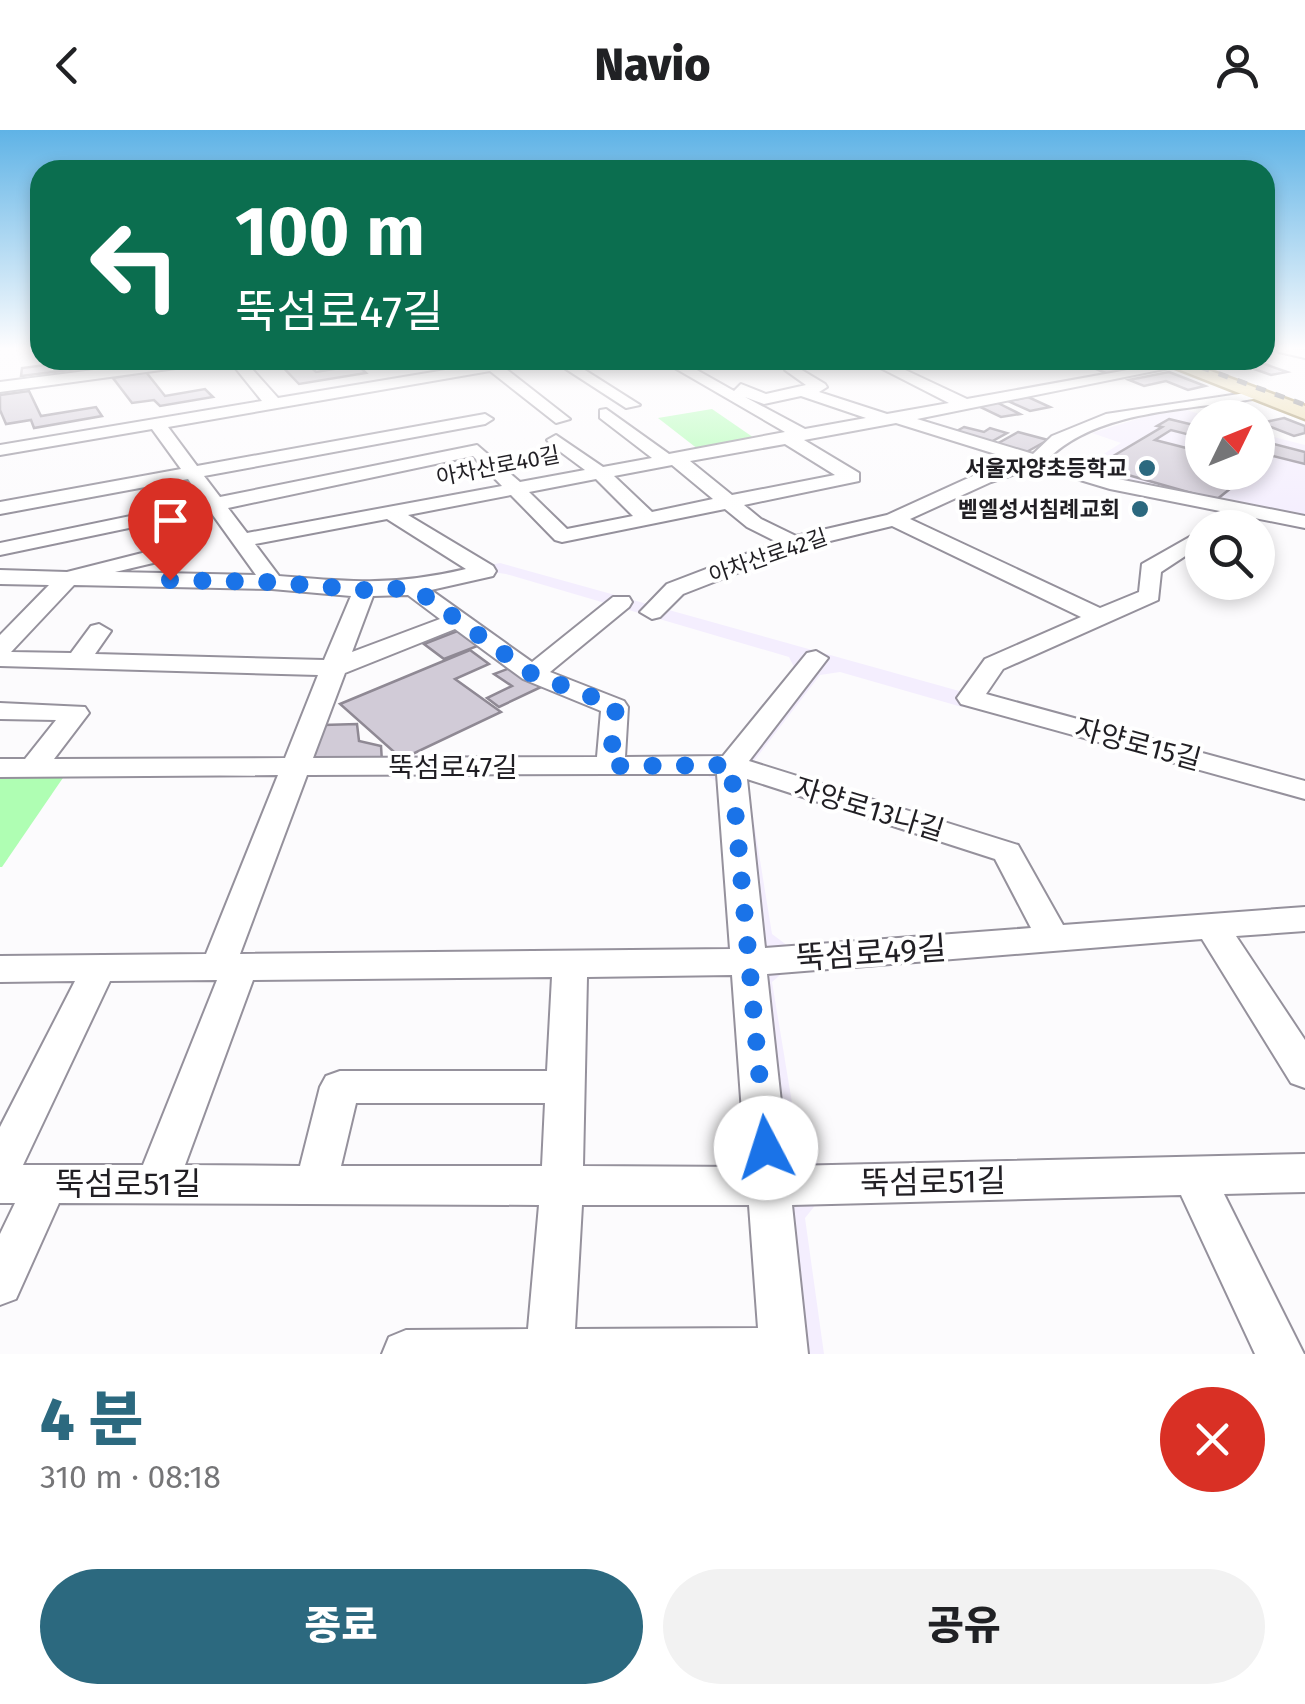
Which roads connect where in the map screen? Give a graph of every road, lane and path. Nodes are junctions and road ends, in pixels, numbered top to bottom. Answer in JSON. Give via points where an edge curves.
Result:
{"nodes":[{"id":1,"x":262,"y":406,"type":"edge"},
{"id":2,"x":542,"y":406,"type":"edge"},
{"id":3,"x":744,"y":406,"type":"edge"},
{"id":4,"x":850,"y":406,"type":"edge"},
{"id":5,"x":953,"y":406,"type":"edge"},
{"id":6,"x":1181,"y":406,"type":"edge"},
{"id":7,"x":606,"y":414,"type":"dead end"},
{"id":8,"x":890,"y":418,"type":"junction"},
{"id":9,"x":485,"y":419,"type":"dead end"},
{"id":10,"x":562,"y":419,"type":"dead end"},
{"id":11,"x":157,"y":424,"type":"junction"},
{"id":12,"x":794,"y":436,"type":"junction"},
{"id":13,"x":556,"y":440,"type":"dead end"},
{"id":14,"x":0,"y":450,"type":"edge"},
{"id":15,"x":670,"y":459,"type":"junction"},
{"id":16,"x":1036,"y":460,"type":"junction"},
{"id":17,"x":191,"y":471,"type":"junction"},
{"id":18,"x":600,"y":472,"type":"junction"},
{"id":19,"x":518,"y":488,"type":"junction"},
{"id":20,"x":730,"y":503,"type":"junction"},
{"id":21,"x":216,"y":504,"type":"junction"},
{"id":22,"x":0,"y":508,"type":"edge"},
{"id":23,"x":1232,"y":510,"type":"edge"},
{"id":24,"x":390,"y":512,"type":"junction"},
{"id":25,"x":1275,"y":517,"type":"edge"},
{"id":26,"x":648,"y":519,"type":"junction"},
{"id":27,"x":894,"y":519,"type":"junction"},
{"id":28,"x":1305,"y":522,"type":"edge"},
{"id":29,"x":242,"y":540,"type":"junction"},
{"id":30,"x":794,"y":543,"type":"junction"},
{"id":31,"x":1185,"y":547,"type":"edge"},
{"id":32,"x":0,"y":549,"type":"edge"},
{"id":33,"x":162,"y":554,"type":"dead end"},
{"id":34,"x":0,"y":577,"type":"edge"},
{"id":35,"x":68,"y":578,"type":"junction"},
{"id":36,"x":272,"y":582,"type":"junction"},
{"id":37,"x":414,"y":588,"type":"junction"},
{"id":38,"x":364,"y":590,"type":"junction"},
{"id":39,"x":621,"y":602,"type":"dead end"},
{"id":40,"x":652,"y":612,"type":"dead end"},
{"id":41,"x":1102,"y":618,"type":"junction"},
{"id":42,"x":458,"y":620,"type":"junction"},
{"id":43,"x":100,"y":631,"type":"dead end"},
{"id":44,"x":0,"y":649,"type":"edge"},
{"id":45,"x":816,"y":658,"type":"dead end"},
{"id":46,"x":0,"y":659,"type":"edge"},
{"id":47,"x":78,"y":661,"type":"junction"},
{"id":48,"x":334,"y":668,"type":"junction"},
{"id":49,"x":532,"y":674,"type":"junction"},
{"id":50,"x":0,"y":711,"type":"edge"},
{"id":51,"x":731,"y":765,"type":"junction"},
{"id":52,"x":610,"y":766,"type":"junction"},
{"id":53,"x":0,"y":768,"type":"edge"},
{"id":54,"x":32,"y":768,"type":"junction"},
{"id":55,"x":296,"y":768,"type":"junction"},
{"id":56,"x":1305,"y":790,"type":"edge"},
{"id":57,"x":1305,"y":919,"type":"edge"},
{"id":58,"x":1210,"y":926,"type":"junction"},
{"id":59,"x":1053,"y":938,"type":"junction"},
{"id":60,"x":748,"y":962,"type":"junction"},
{"id":61,"x":570,"y":964,"type":"junction"},
{"id":62,"x":229,"y":967,"type":"junction"},
{"id":63,"x":99,"y":968,"type":"junction"},
{"id":64,"x":0,"y":969,"type":"edge"},
{"id":65,"x":1305,"y":1072,"type":"edge"},
{"id":66,"x":565,"y":1088,"type":"junction"},
{"id":67,"x":0,"y":1169,"type":"edge"},
{"id":68,"x":1305,"y":1174,"type":"edge"},
{"id":69,"x":1193,"y":1176,"type":"junction"},
{"id":70,"x":0,"y":1184,"type":"edge"},
{"id":71,"x":46,"y":1184,"type":"junction"},
{"id":72,"x":157,"y":1184,"type":"junction"},
{"id":73,"x":316,"y":1184,"type":"junction"},
{"id":74,"x":562,"y":1186,"type":"junction"},
{"id":75,"x":769,"y":1186,"type":"junction"},
{"id":76,"x":0,"y":1283,"type":"edge"},
{"id":77,"x":550,"y":1353,"type":"edge"},
{"id":78,"x":784,"y":1353,"type":"edge"},
{"id":79,"x":406,"y":1354,"type":"edge"},
{"id":80,"x":1280,"y":1354,"type":"edge"}],
"edges":[{"from":1,"to":11,"type":"street"},
{"from":2,"to":10,"type":"street"},
{"from":3,"to":12,"type":"street"},
{"from":4,"to":8,"type":"street","name":"아차산로40길"},
{"from":5,"to":8,"type":"street","name":"아차산로40길"},
{"from":6,"to":16,"type":"street","name":"아차산로42길","via":[[1112,418],[1058,440]]},
{"from":7,"to":15,"type":"street"},
{"from":8,"to":12,"type":"street","name":"아차산로40길"},
{"from":8,"to":16,"type":"street"},
{"from":9,"to":17,"type":"street"},
{"from":11,"to":14,"type":"street"},
{"from":11,"to":17,"type":"street"},
{"from":12,"to":15,"type":"street","name":"아차산로40길"},
{"from":12,"to":20,"type":"street","via":[[852,477]]},
{"from":13,"to":18,"type":"street"},
{"from":15,"to":18,"type":"street","name":"아차산로40길"},
{"from":15,"to":20,"type":"street"},
{"from":16,"to":23,"type":"street"},
{"from":16,"to":27,"type":"street","name":"아차산로42길"},
{"from":17,"to":21,"type":"street"},
{"from":17,"to":22,"type":"street"},
{"from":18,"to":19,"type":"street","name":"아차산로40길"},
{"from":18,"to":26,"type":"street"},
{"from":19,"to":21,"type":"street","via":[[477,450]]},
{"from":19,"to":24,"type":"street","name":"아차산로40길"},
{"from":19,"to":26,"type":"street","via":[[562,536]]},
{"from":20,"to":26,"type":"street"},
{"from":20,"to":30,"type":"street"},
{"from":21,"to":29,"type":"street"},
{"from":21,"to":32,"type":"street"},
{"from":24,"to":29,"type":"street","name":"아차산로40길"},
{"from":24,"to":37,"type":"street","via":[[485,570]]},
{"from":25,"to":28,"type":"street"},
{"from":27,"to":30,"type":"street","name":"아차산로42길"},
{"from":27,"to":41,"type":"street"},
{"from":29,"to":36,"type":"street"},
{"from":30,"to":40,"type":"street","name":"아차산로42길","via":[[675,589]]},
{"from":31,"to":41,"type":"street","via":[[1150,569],[1150,595]]},
{"from":33,"to":35,"type":"street"},
{"from":34,"to":35,"type":"street"},
{"from":35,"to":36,"type":"street"},
{"from":35,"to":44,"type":"street"},
{"from":36,"to":38,"type":"street"},
{"from":37,"to":38,"type":"street"},
{"from":37,"to":42,"type":"street"},
{"from":38,"to":48,"type":"street"},
{"from":39,"to":49,"type":"street"},
{"from":41,"to":56,"type":"street","name":"자양로15길","via":[[994,664],[970,698]]},
{"from":42,"to":48,"type":"street"},
{"from":42,"to":49,"type":"street"},
{"from":43,"to":47,"type":"street"},
{"from":45,"to":51,"type":"street"},
{"from":46,"to":47,"type":"street"},
{"from":47,"to":48,"type":"street"},
{"from":48,"to":55,"type":"street"},
{"from":49,"to":52,"type":"street","via":[[616,706]]},
{"from":50,"to":54,"type":"street","via":[[76,713]]},
{"from":51,"to":52,"type":"street","name":"뚝섬로47길"},
{"from":51,"to":59,"type":"street","name":"자양로13나길","via":[[1007,852]]},
{"from":51,"to":60,"type":"street"},
{"from":52,"to":55,"type":"street","name":"뚝섬로47길"},
{"from":53,"to":54,"type":"street","name":"뚝섬로47길"},
{"from":54,"to":55,"type":"street","name":"뚝섬로47길"},
{"from":55,"to":62,"type":"street"},
{"from":57,"to":58,"type":"street","name":"뚝섬로49길"},
{"from":58,"to":59,"type":"street","name":"뚝섬로49길"},
{"from":58,"to":65,"type":"street"},
{"from":59,"to":60,"type":"street","name":"뚝섬로49길"},
{"from":60,"to":61,"type":"street","name":"뚝섬로49길"},
{"from":60,"to":75,"type":"street"},
{"from":61,"to":62,"type":"street","name":"뚝섬로49길"},
{"from":61,"to":66,"type":"street"},
{"from":62,"to":63,"type":"street","name":"뚝섬로49길"},
{"from":62,"to":72,"type":"street"},
{"from":63,"to":64,"type":"street","name":"뚝섬로49길"},
{"from":63,"to":67,"type":"street"},
{"from":66,"to":73,"type":"street","via":[[340,1087]]},
{"from":66,"to":74,"type":"street"},
{"from":68,"to":69,"type":"street","name":"뚝섬로51길"},
{"from":69,"to":75,"type":"street","name":"뚝섬로51길"},
{"from":69,"to":80,"type":"street"},
{"from":70,"to":71,"type":"street","name":"뚝섬로51길"},
{"from":71,"to":72,"type":"street","name":"뚝섬로51길"},
{"from":71,"to":76,"type":"street"},
{"from":72,"to":73,"type":"street","name":"뚝섬로51길"},
{"from":73,"to":74,"type":"street","name":"뚝섬로51길"},
{"from":74,"to":75,"type":"street","name":"뚝섬로51길"},
{"from":74,"to":77,"type":"street"},
{"from":75,"to":78,"type":"street"},
{"from":77,"to":78,"type":"street"},
{"from":77,"to":79,"type":"street"}]}
